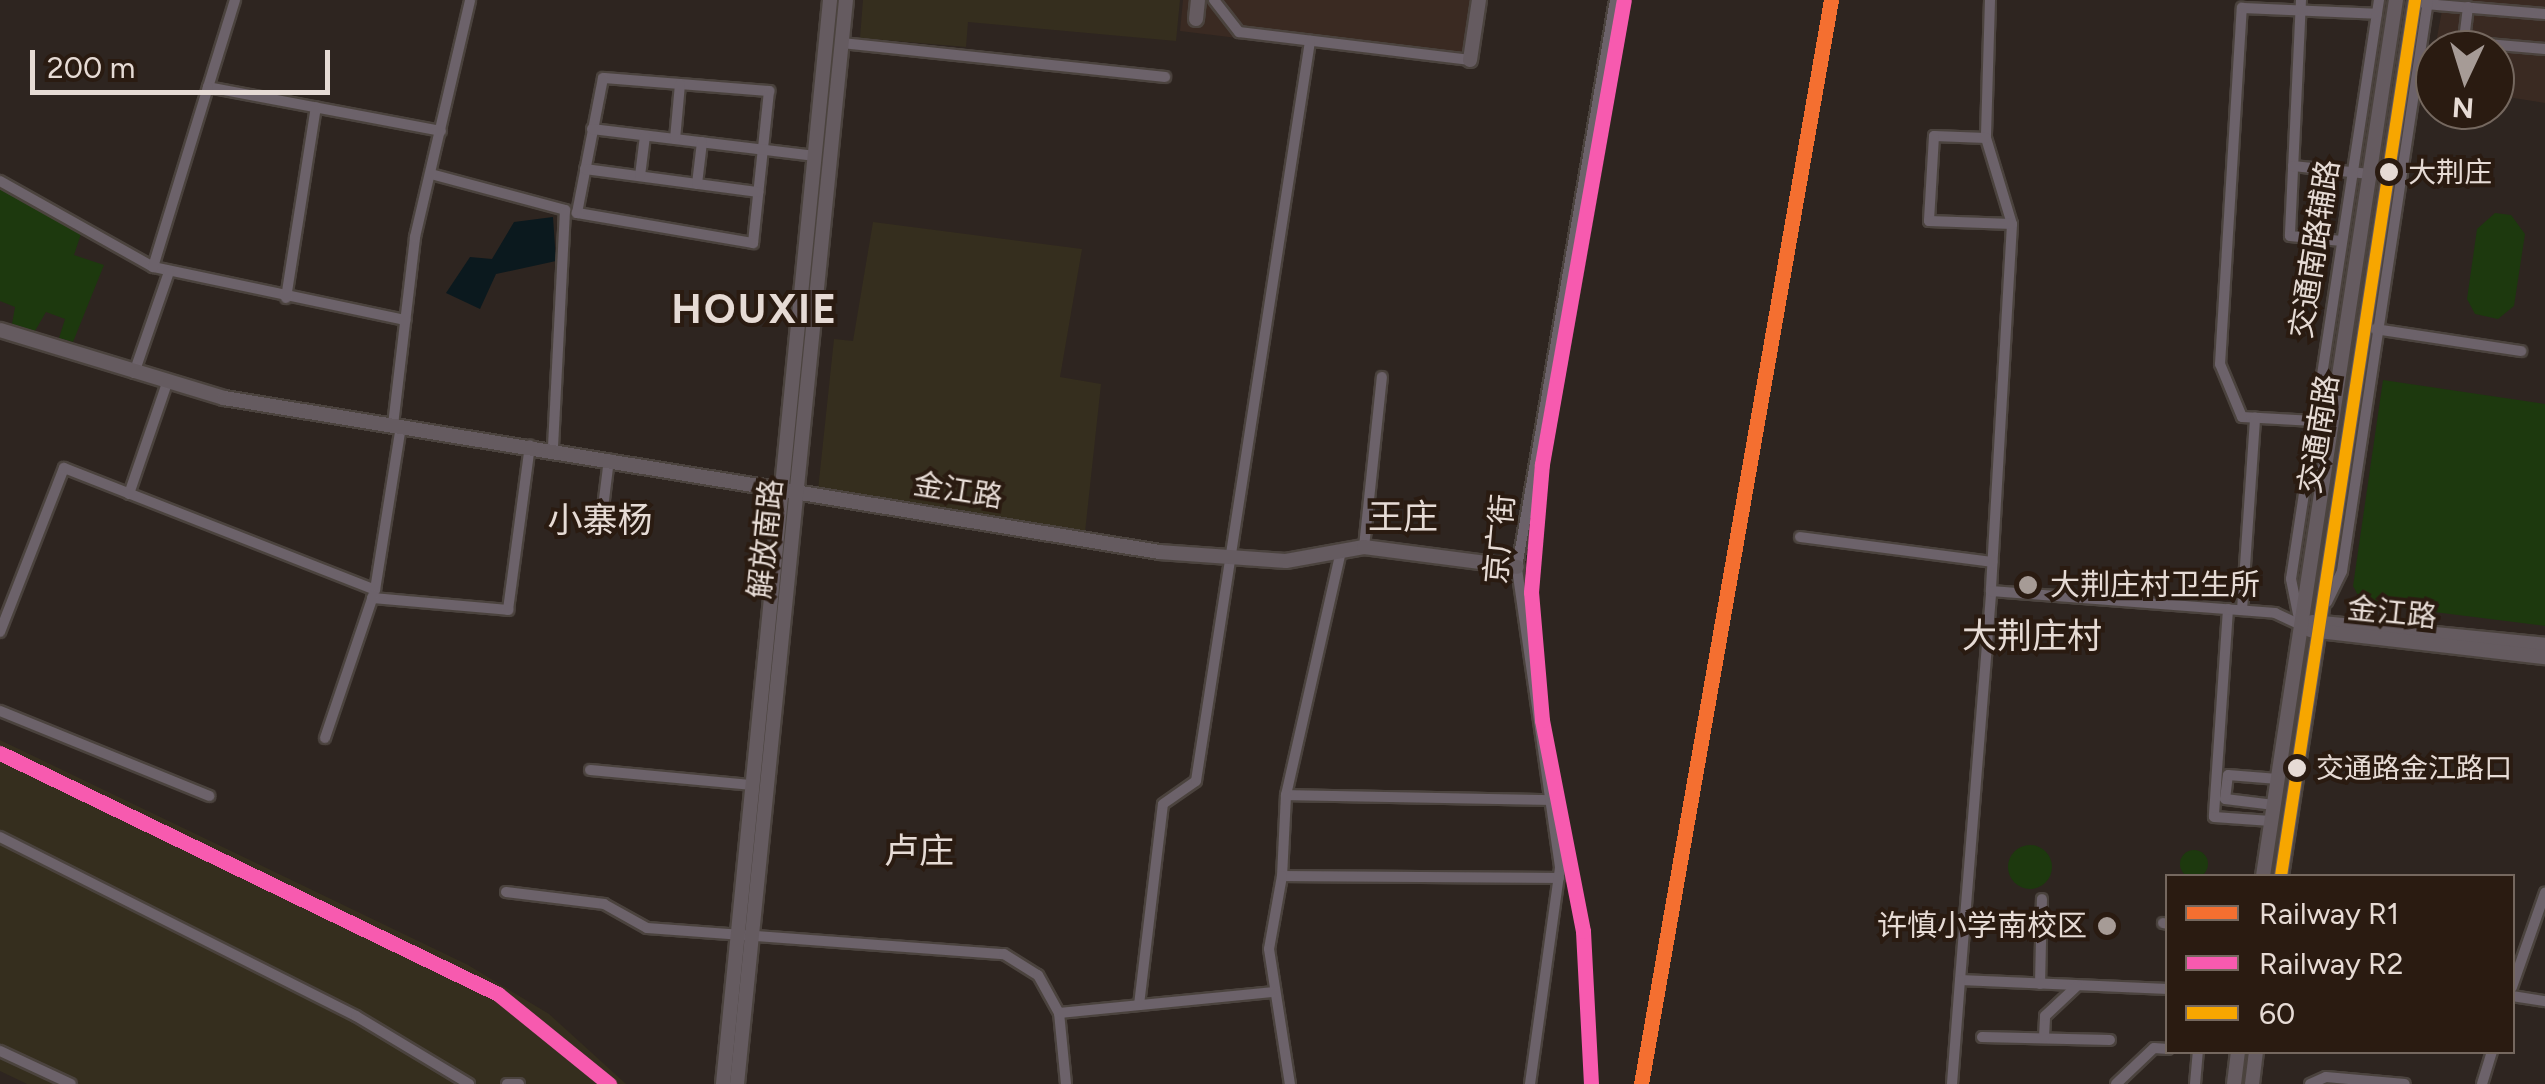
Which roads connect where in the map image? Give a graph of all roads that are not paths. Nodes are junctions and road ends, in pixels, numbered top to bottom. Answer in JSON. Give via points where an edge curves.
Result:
{"nodes":[{"id":1,"x":235,"y":0,"type":"edge"},
{"id":2,"x":470,"y":0,"type":"edge"},
{"id":3,"x":830,"y":0,"type":"edge"},
{"id":4,"x":846,"y":0,"type":"edge"},
{"id":5,"x":1198,"y":0,"type":"edge"},
{"id":6,"x":1214,"y":0,"type":"edge"},
{"id":7,"x":1479,"y":0,"type":"edge"},
{"id":8,"x":1615,"y":0,"type":"edge"},
{"id":9,"x":1990,"y":0,"type":"edge"},
{"id":10,"x":2379,"y":0,"type":"edge"},
{"id":11,"x":2396,"y":0,"type":"edge"},
{"id":12,"x":2421,"y":2,"type":"edge"},
{"id":13,"x":2242,"y":4,"type":"edge"},
{"id":14,"x":2300,"y":5,"type":"edge"},
{"id":15,"x":2468,"y":7,"type":"junction"},
{"id":16,"x":2376,"y":14,"type":"junction"},
{"id":17,"x":2545,"y":14,"type":"edge"},
{"id":18,"x":1196,"y":20,"type":"dead end"},
{"id":19,"x":1310,"y":41,"type":"junction"},
{"id":20,"x":842,"y":43,"type":"junction"},
{"id":21,"x":2545,"y":49,"type":"edge"},
{"id":22,"x":1470,"y":60,"type":"joint"},
{"id":23,"x":1165,"y":77,"type":"dead end"},
{"id":24,"x":680,"y":84,"type":"junction"},
{"id":25,"x":208,"y":87,"type":"junction"},
{"id":26,"x":316,"y":107,"type":"junction"},
{"id":27,"x":592,"y":129,"type":"junction"},
{"id":28,"x":441,"y":131,"type":"junction"},
{"id":29,"x":645,"y":136,"type":"junction"},
{"id":30,"x":1986,"y":138,"type":"junction"},
{"id":31,"x":675,"y":139,"type":"junction"},
{"id":32,"x":702,"y":142,"type":"junction"},
{"id":33,"x":762,"y":150,"type":"junction"},
{"id":34,"x":814,"y":156,"type":"junction"},
{"id":35,"x":2293,"y":166,"type":"junction"},
{"id":36,"x":585,"y":169,"type":"junction"},
{"id":37,"x":2353,"y":172,"type":"junction"},
{"id":38,"x":430,"y":174,"type":"junction"},
{"id":39,"x":2370,"y":174,"type":"junction"},
{"id":40,"x":640,"y":176,"type":"junction"},
{"id":41,"x":2394,"y":176,"type":"junction"},
{"id":42,"x":0,"y":181,"type":"edge"},
{"id":43,"x":697,"y":184,"type":"junction"},
{"id":44,"x":758,"y":192,"type":"junction"},
{"id":45,"x":2012,"y":224,"type":"junction"},
{"id":46,"x":2342,"y":241,"type":"junction"},
{"id":47,"x":153,"y":267,"type":"junction"},
{"id":48,"x":169,"y":272,"type":"junction"},
{"id":49,"x":286,"y":298,"type":"junction"},
{"id":50,"x":405,"y":320,"type":"junction"},
{"id":51,"x":2330,"y":322,"type":"junction"},
{"id":52,"x":2346,"y":324,"type":"junction"},
{"id":53,"x":2371,"y":328,"type":"junction"},
{"id":54,"x":0,"y":330,"type":"edge"},
{"id":55,"x":2520,"y":350,"type":"dead end"},
{"id":56,"x":134,"y":373,"type":"junction"},
{"id":57,"x":1382,"y":377,"type":"dead end"},
{"id":58,"x":167,"y":383,"type":"junction"},
{"id":59,"x":2255,"y":417,"type":"junction"},
{"id":60,"x":2314,"y":422,"type":"junction"},
{"id":61,"x":397,"y":425,"type":"junction"},
{"id":62,"x":530,"y":446,"type":"junction"},
{"id":63,"x":553,"y":449,"type":"junction"},
{"id":64,"x":609,"y":459,"type":"junction"},
{"id":65,"x":790,"y":491,"type":"junction"},
{"id":66,"x":129,"y":494,"type":"junction"},
{"id":67,"x":602,"y":516,"type":"dead end"},
{"id":68,"x":1800,"y":538,"type":"dead end"},
{"id":69,"x":1364,"y":548,"type":"junction"},
{"id":70,"x":1341,"y":551,"type":"junction"},
{"id":71,"x":1229,"y":556,"type":"junction"},
{"id":72,"x":1992,"y":562,"type":"junction"},
{"id":73,"x":1517,"y":567,"type":"junction"},
{"id":74,"x":1990,"y":590,"type":"junction"},
{"id":75,"x":374,"y":594,"type":"junction"},
{"id":76,"x":2228,"y":609,"type":"junction"},
{"id":77,"x":2242,"y":610,"type":"junction"},
{"id":78,"x":2300,"y":624,"type":"junction"},
{"id":79,"x":2316,"y":627,"type":"junction"},
{"id":80,"x":0,"y":632,"type":"edge"},
{"id":81,"x":2545,"y":645,"type":"edge"},
{"id":82,"x":2545,"y":657,"type":"edge"},
{"id":83,"x":0,"y":711,"type":"edge"},
{"id":84,"x":325,"y":738,"type":"dead end"},
{"id":85,"x":590,"y":770,"type":"dead end"},
{"id":86,"x":2278,"y":779,"type":"junction"},
{"id":87,"x":753,"y":785,"type":"junction"},
{"id":88,"x":1286,"y":795,"type":"junction"},
{"id":89,"x":208,"y":796,"type":"dead end"},
{"id":90,"x":1548,"y":800,"type":"junction"},
{"id":91,"x":2274,"y":805,"type":"junction"},
{"id":92,"x":2271,"y":821,"type":"junction"},
{"id":93,"x":0,"y":836,"type":"edge"},
{"id":94,"x":2263,"y":874,"type":"edge"},
{"id":95,"x":2281,"y":874,"type":"edge"},
{"id":96,"x":1282,"y":876,"type":"junction"},
{"id":97,"x":1559,"y":878,"type":"junction"},
{"id":98,"x":506,"y":892,"type":"dead end"},
{"id":99,"x":2545,"y":893,"type":"edge"},
{"id":100,"x":2042,"y":899,"type":"dead end"},
{"id":101,"x":746,"y":936,"type":"junction"},
{"id":102,"x":2515,"y":978,"type":"edge"},
{"id":103,"x":1960,"y":980,"type":"junction"},
{"id":104,"x":2040,"y":984,"type":"junction"},
{"id":105,"x":2077,"y":986,"type":"junction"},
{"id":106,"x":2165,"y":989,"type":"edge"},
{"id":107,"x":1272,"y":992,"type":"junction"},
{"id":108,"x":2515,"y":997,"type":"edge"},
{"id":109,"x":2545,"y":1002,"type":"edge"},
{"id":110,"x":1139,"y":1005,"type":"junction"},
{"id":111,"x":1058,"y":1013,"type":"junction"},
{"id":112,"x":1982,"y":1037,"type":"dead end"},
{"id":113,"x":2044,"y":1038,"type":"junction"},
{"id":114,"x":2110,"y":1040,"type":"dead end"},
{"id":115,"x":2165,"y":1050,"type":"edge"},
{"id":116,"x":0,"y":1051,"type":"edge"},
{"id":117,"x":2198,"y":1054,"type":"edge"},
{"id":118,"x":2238,"y":1054,"type":"edge"},
{"id":119,"x":2256,"y":1054,"type":"edge"},
{"id":120,"x":2491,"y":1054,"type":"edge"},
{"id":121,"x":70,"y":1084,"type":"edge"},
{"id":122,"x":470,"y":1084,"type":"edge"},
{"id":123,"x":507,"y":1084,"type":"edge"},
{"id":124,"x":520,"y":1084,"type":"edge"},
{"id":125,"x":722,"y":1084,"type":"edge"},
{"id":126,"x":737,"y":1084,"type":"edge"},
{"id":127,"x":1066,"y":1084,"type":"edge"},
{"id":128,"x":1290,"y":1084,"type":"edge"},
{"id":129,"x":1530,"y":1084,"type":"edge"},
{"id":130,"x":1952,"y":1084,"type":"edge"},
{"id":131,"x":2116,"y":1084,"type":"edge"},
{"id":132,"x":2195,"y":1084,"type":"edge"},
{"id":133,"x":2234,"y":1084,"type":"edge"},
{"id":134,"x":2252,"y":1084,"type":"edge"},
{"id":135,"x":2310,"y":1084,"type":"edge"},
{"id":136,"x":2405,"y":1084,"type":"edge"},
{"id":137,"x":2482,"y":1084,"type":"edge"}],
"edges":[{"from":1,"to":25,"type":"street"},
{"from":2,"to":28,"type":"street"},
{"from":3,"to":34,"type":"main road","name":"解放南路"},
{"from":4,"to":20,"type":"main road","name":"解放南路"},
{"from":5,"to":18,"type":"main road"},
{"from":6,"to":19,"type":"street","via":[[1239,32]]},
{"from":7,"to":22,"type":"main road"},
{"from":8,"to":73,"type":"street","name":"京广街"},
{"from":9,"to":30,"type":"street"},
{"from":10,"to":16,"type":"street","name":"交通南路辅路"},
{"from":11,"to":12,"type":"main road"},
{"from":11,"to":39,"type":"main road","name":"交通南路"},
{"from":12,"to":15,"type":"street"},
{"from":12,"to":41,"type":"main road","name":"交通南路"},
{"from":13,"to":14,"type":"street"},
{"from":13,"to":59,"type":"street","via":[[2220,364],[2242,416]]},
{"from":14,"to":16,"type":"street"},
{"from":14,"to":35,"type":"street"},
{"from":15,"to":17,"type":"street"},
{"from":15,"to":21,"type":"street","via":[[2464,42]]},
{"from":16,"to":37,"type":"street","name":"交通南路辅路"},
{"from":19,"to":22,"type":"street"},
{"from":19,"to":71,"type":"street"},
{"from":20,"to":23,"type":"street"},
{"from":20,"to":65,"type":"main road","name":"解放南路"},
{"from":24,"to":27,"type":"street","via":[[603,78]]},
{"from":24,"to":31,"type":"street"},
{"from":24,"to":33,"type":"street","via":[[769,91]]},
{"from":25,"to":26,"type":"street"},
{"from":25,"to":47,"type":"street"},
{"from":26,"to":28,"type":"street"},
{"from":26,"to":49,"type":"street"},
{"from":27,"to":29,"type":"street"},
{"from":27,"to":36,"type":"street"},
{"from":28,"to":38,"type":"street"},
{"from":29,"to":31,"type":"street"},
{"from":29,"to":40,"type":"street"},
{"from":30,"to":45,"type":"street"},
{"from":30,"to":45,"type":"street","via":[[1934,136],[1929,221]]},
{"from":31,"to":32,"type":"street"},
{"from":32,"to":33,"type":"street"},
{"from":32,"to":43,"type":"street"},
{"from":33,"to":34,"type":"street"},
{"from":33,"to":44,"type":"street"},
{"from":34,"to":65,"type":"main road","name":"解放南路"},
{"from":35,"to":37,"type":"street"},
{"from":35,"to":46,"type":"street","via":[[2290,236]]},
{"from":36,"to":40,"type":"street"},
{"from":36,"to":44,"type":"street","via":[[577,213],[753,243]]},
{"from":37,"to":39,"type":"street"},
{"from":37,"to":46,"type":"street","name":"交通南路辅路"},
{"from":38,"to":50,"type":"street"},
{"from":38,"to":63,"type":"street","via":[[565,210]]},
{"from":39,"to":41,"type":"main road"},
{"from":39,"to":52,"type":"main road","name":"交通南路"},
{"from":40,"to":43,"type":"street"},
{"from":41,"to":53,"type":"main road","name":"交通南路"},
{"from":42,"to":47,"type":"street"},
{"from":43,"to":44,"type":"street"},
{"from":45,"to":72,"type":"street"},
{"from":46,"to":51,"type":"street","name":"交通南路辅路"},
{"from":47,"to":48,"type":"street"},
{"from":48,"to":49,"type":"street"},
{"from":48,"to":56,"type":"street"},
{"from":49,"to":50,"type":"street"},
{"from":50,"to":61,"type":"street"},
{"from":51,"to":52,"type":"street"},
{"from":51,"to":60,"type":"street","name":"交通南路辅路"},
{"from":52,"to":53,"type":"main road"},
{"from":52,"to":78,"type":"main road","name":"交通南路"},
{"from":53,"to":55,"type":"street"},
{"from":53,"to":79,"type":"main road","name":"交通南路"},
{"from":54,"to":56,"type":"main road","name":"金江路"},
{"from":56,"to":58,"type":"main road","name":"金江路"},
{"from":57,"to":69,"type":"street"},
{"from":58,"to":61,"type":"main road","name":"金江路"},
{"from":58,"to":66,"type":"street"},
{"from":59,"to":60,"type":"street"},
{"from":59,"to":77,"type":"street"},
{"from":60,"to":78,"type":"street","name":"交通南路辅路","via":[[2291,579]]},
{"from":61,"to":62,"type":"main road","name":"金江路"},
{"from":61,"to":75,"type":"street"},
{"from":62,"to":63,"type":"main road","name":"金江路"},
{"from":62,"to":75,"type":"street","via":[[508,610]]},
{"from":63,"to":64,"type":"main road","name":"金江路"},
{"from":64,"to":65,"type":"main road","name":"金江路"},
{"from":64,"to":67,"type":"street"},
{"from":65,"to":71,"type":"main road","name":"金江路"},
{"from":65,"to":87,"type":"main road","name":"解放南路"},
{"from":65,"to":101,"type":"main road","name":"解放南路"},
{"from":66,"to":75,"type":"street"},
{"from":66,"to":80,"type":"street","via":[[64,468]]},
{"from":68,"to":72,"type":"street"},
{"from":69,"to":70,"type":"main road","name":"金江路"},
{"from":69,"to":73,"type":"main road","name":"金江路"},
{"from":70,"to":71,"type":"main road","name":"金江路","via":[[1286,561]]},
{"from":70,"to":88,"type":"street"},
{"from":71,"to":110,"type":"street","via":[[1196,781],[1163,804]]},
{"from":72,"to":74,"type":"street"},
{"from":73,"to":90,"type":"street","name":"京广街"},
{"from":74,"to":76,"type":"street"},
{"from":74,"to":103,"type":"street"},
{"from":75,"to":84,"type":"street"},
{"from":76,"to":77,"type":"street"},
{"from":76,"to":92,"type":"street","via":[[2214,817]]},
{"from":77,"to":78,"type":"street"},
{"from":78,"to":79,"type":"main road","name":"金江路"},
{"from":78,"to":86,"type":"main road","name":"交通南路"},
{"from":79,"to":81,"type":"main road","name":"金江路"},
{"from":79,"to":82,"type":"main road","name":"金江路"},
{"from":79,"to":95,"type":"main road","name":"交通南路"},
{"from":83,"to":89,"type":"street"},
{"from":85,"to":87,"type":"street"},
{"from":86,"to":91,"type":"main road","name":"交通南路"},
{"from":86,"to":91,"type":"street","via":[[2228,775],[2225,799]]},
{"from":87,"to":101,"type":"main road","name":"解放南路"},
{"from":88,"to":90,"type":"street"},
{"from":88,"to":96,"type":"street"},
{"from":90,"to":97,"type":"street","name":"京广街"},
{"from":91,"to":92,"type":"main road","name":"交通南路"},
{"from":92,"to":94,"type":"main road","name":"交通南路"},
{"from":93,"to":122,"type":"street","via":[[356,1016]]},
{"from":96,"to":97,"type":"street"},
{"from":96,"to":107,"type":"street","via":[[1271,920]]},
{"from":97,"to":129,"type":"street","name":"京广街"},
{"from":98,"to":101,"type":"street","via":[[604,904],[648,928]]},
{"from":99,"to":102,"type":"street"},
{"from":100,"to":104,"type":"street"},
{"from":101,"to":111,"type":"street","via":[[1004,954],[1038,975]]},
{"from":101,"to":125,"type":"main road","name":"解放南路"},
{"from":101,"to":126,"type":"main road","name":"解放南路"},
{"from":103,"to":104,"type":"street"},
{"from":103,"to":130,"type":"street"},
{"from":104,"to":105,"type":"street"},
{"from":105,"to":106,"type":"street"},
{"from":105,"to":113,"type":"street","via":[[2045,1016]]},
{"from":107,"to":110,"type":"street"},
{"from":107,"to":128,"type":"street"},
{"from":108,"to":109,"type":"street"},
{"from":110,"to":111,"type":"street"},
{"from":111,"to":127,"type":"street"},
{"from":112,"to":113,"type":"street"},
{"from":113,"to":114,"type":"street"},
{"from":115,"to":131,"type":"street","via":[[2154,1048]]},
{"from":116,"to":121,"type":"street"},
{"from":117,"to":132,"type":"street"},
{"from":118,"to":133,"type":"main road"},
{"from":119,"to":134,"type":"main road"},
{"from":120,"to":137,"type":"street"},
{"from":123,"to":124,"type":"street"},
{"from":135,"to":136,"type":"street","via":[[2326,1077]]}]}
